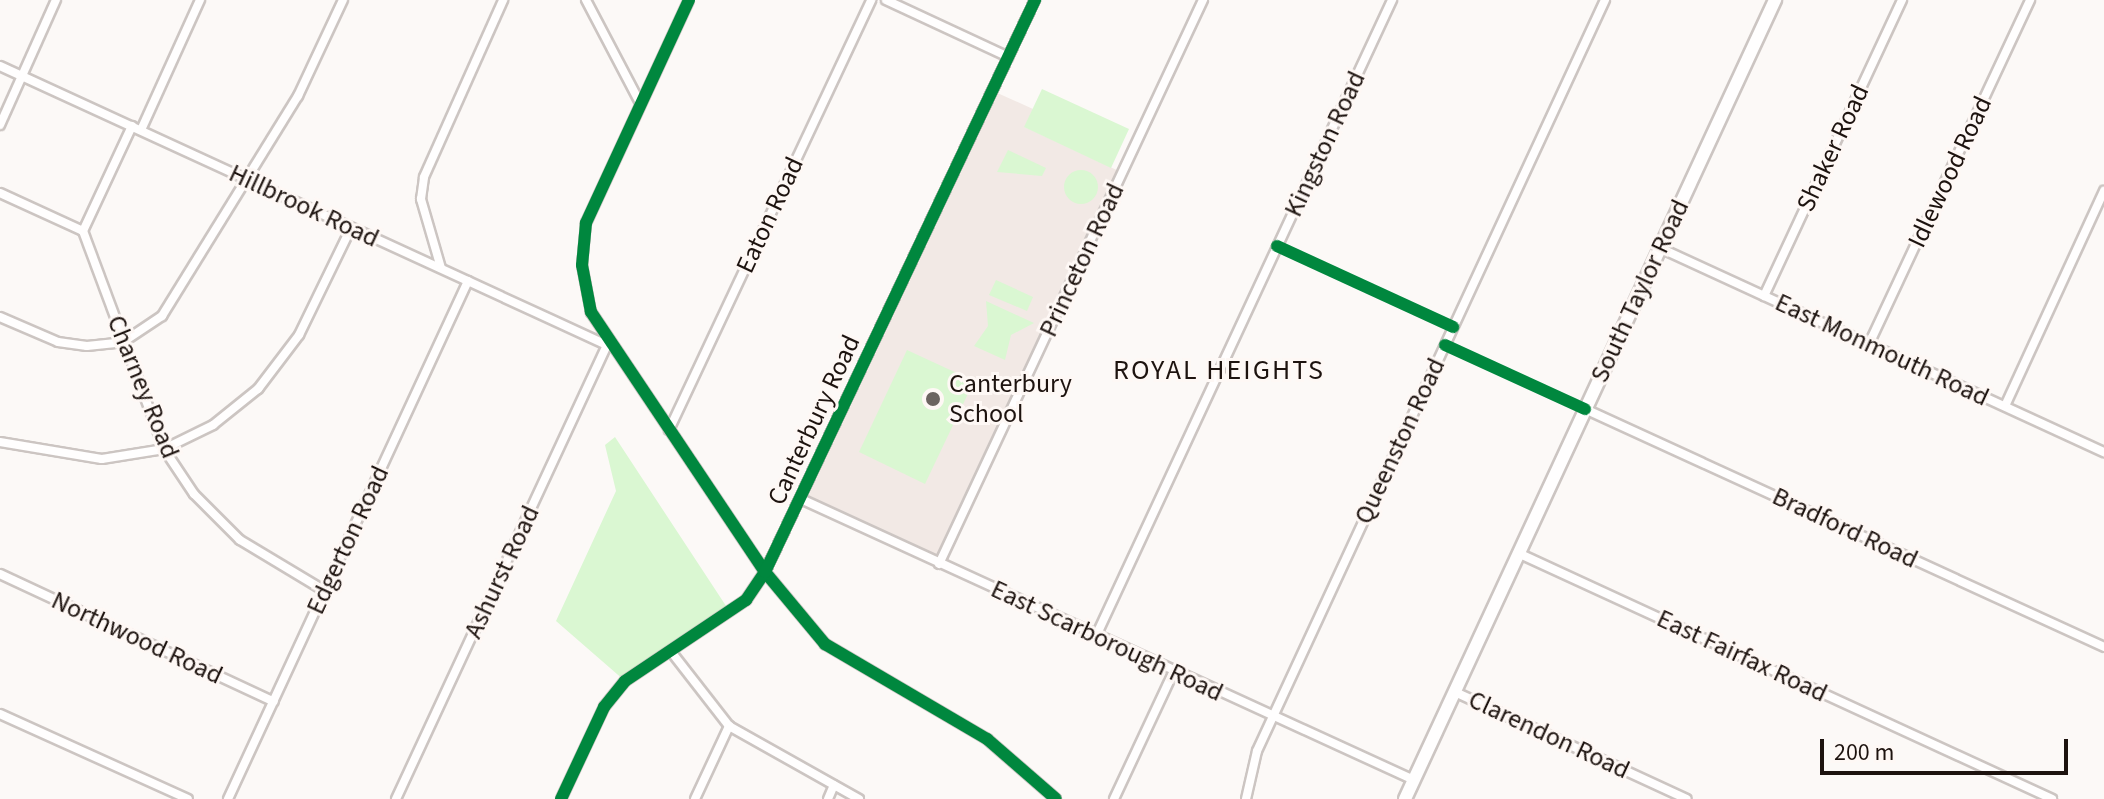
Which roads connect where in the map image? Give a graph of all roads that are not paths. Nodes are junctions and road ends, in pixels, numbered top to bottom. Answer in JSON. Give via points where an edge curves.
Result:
{"nodes":[{"id":1,"x":56,"y":0,"type":"edge"},
{"id":2,"x":200,"y":0,"type":"edge"},
{"id":3,"x":343,"y":0,"type":"edge"},
{"id":4,"x":503,"y":0,"type":"edge"},
{"id":5,"x":586,"y":0,"type":"edge"},
{"id":6,"x":689,"y":0,"type":"edge"},
{"id":7,"x":871,"y":0,"type":"edge"},
{"id":8,"x":886,"y":0,"type":"edge"},
{"id":9,"x":1035,"y":0,"type":"edge"},
{"id":10,"x":1203,"y":0,"type":"edge"},
{"id":11,"x":1392,"y":0,"type":"edge"},
{"id":12,"x":1605,"y":0,"type":"edge"},
{"id":13,"x":1775,"y":0,"type":"edge"},
{"id":14,"x":1902,"y":0,"type":"edge"},
{"id":15,"x":2030,"y":0,"type":"edge"},
{"id":16,"x":1008,"y":57,"type":"junction"},
{"id":17,"x":0,"y":66,"type":"edge"},
{"id":18,"x":21,"y":76,"type":"junction"},
{"id":19,"x":640,"y":103,"type":"junction"},
{"id":20,"x":0,"y":125,"type":"edge"},
{"id":21,"x":136,"y":128,"type":"junction"},
{"id":22,"x":242,"y":177,"type":"junction"},
{"id":23,"x":2104,"y":191,"type":"edge"},
{"id":24,"x":0,"y":193,"type":"edge"},
{"id":25,"x":351,"y":228,"type":"junction"},
{"id":26,"x":83,"y":231,"type":"junction"},
{"id":27,"x":1660,"y":248,"type":"junction"},
{"id":28,"x":441,"y":268,"type":"junction"},
{"id":29,"x":468,"y":281,"type":"junction"},
{"id":30,"x":1764,"y":296,"type":"junction"},
{"id":31,"x":0,"y":317,"type":"edge"},
{"id":32,"x":123,"y":342,"type":"junction"},
{"id":33,"x":1869,"y":344,"type":"junction"},
{"id":34,"x":607,"y":345,"type":"junction"},
{"id":35,"x":2005,"y":406,"type":"junction"},
{"id":36,"x":1585,"y":409,"type":"junction"},
{"id":37,"x":669,"y":430,"type":"junction"},
{"id":38,"x":0,"y":442,"type":"edge"},
{"id":39,"x":164,"y":449,"type":"junction"},
{"id":40,"x":2104,"y":452,"type":"edge"},
{"id":41,"x":801,"y":499,"type":"junction"},
{"id":42,"x":1518,"y":553,"type":"junction"},
{"id":43,"x":939,"y":564,"type":"junction"},
{"id":44,"x":765,"y":572,"type":"junction"},
{"id":45,"x":0,"y":574,"type":"edge"},
{"id":46,"x":325,"y":591,"type":"junction"},
{"id":47,"x":1096,"y":636,"type":"junction"},
{"id":48,"x":2104,"y":647,"type":"edge"},
{"id":49,"x":673,"y":654,"type":"junction"},
{"id":50,"x":1174,"y":671,"type":"junction"},
{"id":51,"x":1455,"y":692,"type":"junction"},
{"id":52,"x":274,"y":702,"type":"junction"},
{"id":53,"x":0,"y":714,"type":"edge"},
{"id":54,"x":1273,"y":717,"type":"junction"},
{"id":55,"x":729,"y":726,"type":"junction"},
{"id":56,"x":1414,"y":780,"type":"junction"},
{"id":57,"x":834,"y":785,"type":"junction"},
{"id":58,"x":188,"y":799,"type":"edge"},
{"id":59,"x":228,"y":799,"type":"edge"},
{"id":60,"x":396,"y":799,"type":"edge"},
{"id":61,"x":561,"y":799,"type":"edge"},
{"id":62,"x":695,"y":799,"type":"edge"},
{"id":63,"x":828,"y":799,"type":"edge"},
{"id":64,"x":859,"y":799,"type":"edge"},
{"id":65,"x":1056,"y":799,"type":"edge"},
{"id":66,"x":1114,"y":799,"type":"edge"},
{"id":67,"x":1246,"y":799,"type":"edge"},
{"id":68,"x":1405,"y":799,"type":"edge"},
{"id":69,"x":1687,"y":799,"type":"edge"},
{"id":70,"x":2052,"y":799,"type":"edge"}],
"edges":[{"from":1,"to":18,"type":"street"},
{"from":2,"to":21,"type":"street"},
{"from":3,"to":22,"type":"street","via":[[298,96]]},
{"from":4,"to":28,"type":"street","via":[[424,177],[421,199]]},
{"from":5,"to":19,"type":"street"},
{"from":6,"to":19,"type":"street"},
{"from":7,"to":37,"type":"street","name":"Eaton Road"},
{"from":8,"to":16,"type":"street"},
{"from":9,"to":16,"type":"street","name":"Canterbury Road"},
{"from":10,"to":43,"type":"street","name":"Princeton Road"},
{"from":11,"to":47,"type":"street","name":"Kingston Road"},
{"from":12,"to":54,"type":"street","name":"Queenston Road"},
{"from":13,"to":27,"type":"main road","name":"South Taylor Road"},
{"from":14,"to":30,"type":"street","name":"Shaker Road"},
{"from":15,"to":33,"type":"street","name":"Idlewood Road"},
{"from":16,"to":41,"type":"street","name":"Canterbury Road"},
{"from":17,"to":18,"type":"street","name":"Hillbrook Road"},
{"from":18,"to":20,"type":"street"},
{"from":18,"to":21,"type":"street","name":"Hillbrook Road"},
{"from":19,"to":34,"type":"street","via":[[584,234],[583,286]]},
{"from":21,"to":22,"type":"street","name":"Hillbrook Road"},
{"from":21,"to":26,"type":"street"},
{"from":22,"to":25,"type":"street","name":"Hillbrook Road"},
{"from":22,"to":32,"type":"street","via":[[178,299]]},
{"from":23,"to":35,"type":"street"},
{"from":24,"to":26,"type":"street"},
{"from":25,"to":28,"type":"street","name":"Hillbrook Road"},
{"from":25,"to":39,"type":"street","via":[[274,371],[234,411]]},
{"from":26,"to":32,"type":"street","name":"Charney Road"},
{"from":27,"to":30,"type":"street","name":"East Monmouth Road"},
{"from":27,"to":36,"type":"main road","name":"South Taylor Road"},
{"from":28,"to":29,"type":"street","name":"Hillbrook Road"},
{"from":29,"to":34,"type":"street","name":"Hillbrook Road"},
{"from":29,"to":46,"type":"street","name":"Edgerton Road"},
{"from":30,"to":33,"type":"street","name":"East Monmouth Road"},
{"from":31,"to":32,"type":"street","via":[[58,342]]},
{"from":32,"to":39,"type":"street","name":"Charney Road"},
{"from":33,"to":35,"type":"street","name":"East Monmouth Road"},
{"from":34,"to":37,"type":"street"},
{"from":34,"to":60,"type":"street","name":"Ashurst Road"},
{"from":35,"to":40,"type":"street","name":"East Monmouth Road"},
{"from":36,"to":42,"type":"main road","name":"South Taylor Road"},
{"from":36,"to":48,"type":"street","name":"Bradford Road"},
{"from":37,"to":44,"type":"street"},
{"from":38,"to":39,"type":"street","via":[[80,458]]},
{"from":39,"to":46,"type":"street","name":"Charney Road","via":[[194,494],[240,540]]},
{"from":41,"to":43,"type":"street","name":"East Scarborough Road"},
{"from":41,"to":44,"type":"street","name":"Canterbury Road"},
{"from":42,"to":51,"type":"main road","name":"South Taylor Road"},
{"from":42,"to":70,"type":"street","name":"East Fairfax Road"},
{"from":43,"to":47,"type":"street","name":"East Scarborough Road"},
{"from":44,"to":49,"type":"street","name":"Canterbury Road","via":[[746,600]]},
{"from":44,"to":65,"type":"street","via":[[825,644],[987,739]]},
{"from":45,"to":52,"type":"street","name":"Northwood Road"},
{"from":46,"to":52,"type":"street","name":"Edgerton Road"},
{"from":47,"to":50,"type":"street","name":"East Scarborough Road"},
{"from":49,"to":55,"type":"street"},
{"from":49,"to":61,"type":"street","name":"Canterbury Road","via":[[646,665],[604,707]]},
{"from":50,"to":54,"type":"street","name":"East Scarborough Road"},
{"from":50,"to":66,"type":"street"},
{"from":51,"to":56,"type":"main road","name":"South Taylor Road"},
{"from":51,"to":69,"type":"street","name":"Clarendon Road"},
{"from":52,"to":59,"type":"street","name":"Edgerton Road"},
{"from":53,"to":58,"type":"street"},
{"from":54,"to":56,"type":"street","name":"East Scarborough Road"},
{"from":54,"to":67,"type":"street","name":"Queenston Road"},
{"from":55,"to":57,"type":"street"},
{"from":55,"to":62,"type":"street"},
{"from":56,"to":68,"type":"main road","name":"South Taylor Road"},
{"from":57,"to":63,"type":"street"},
{"from":57,"to":64,"type":"street"}]}
